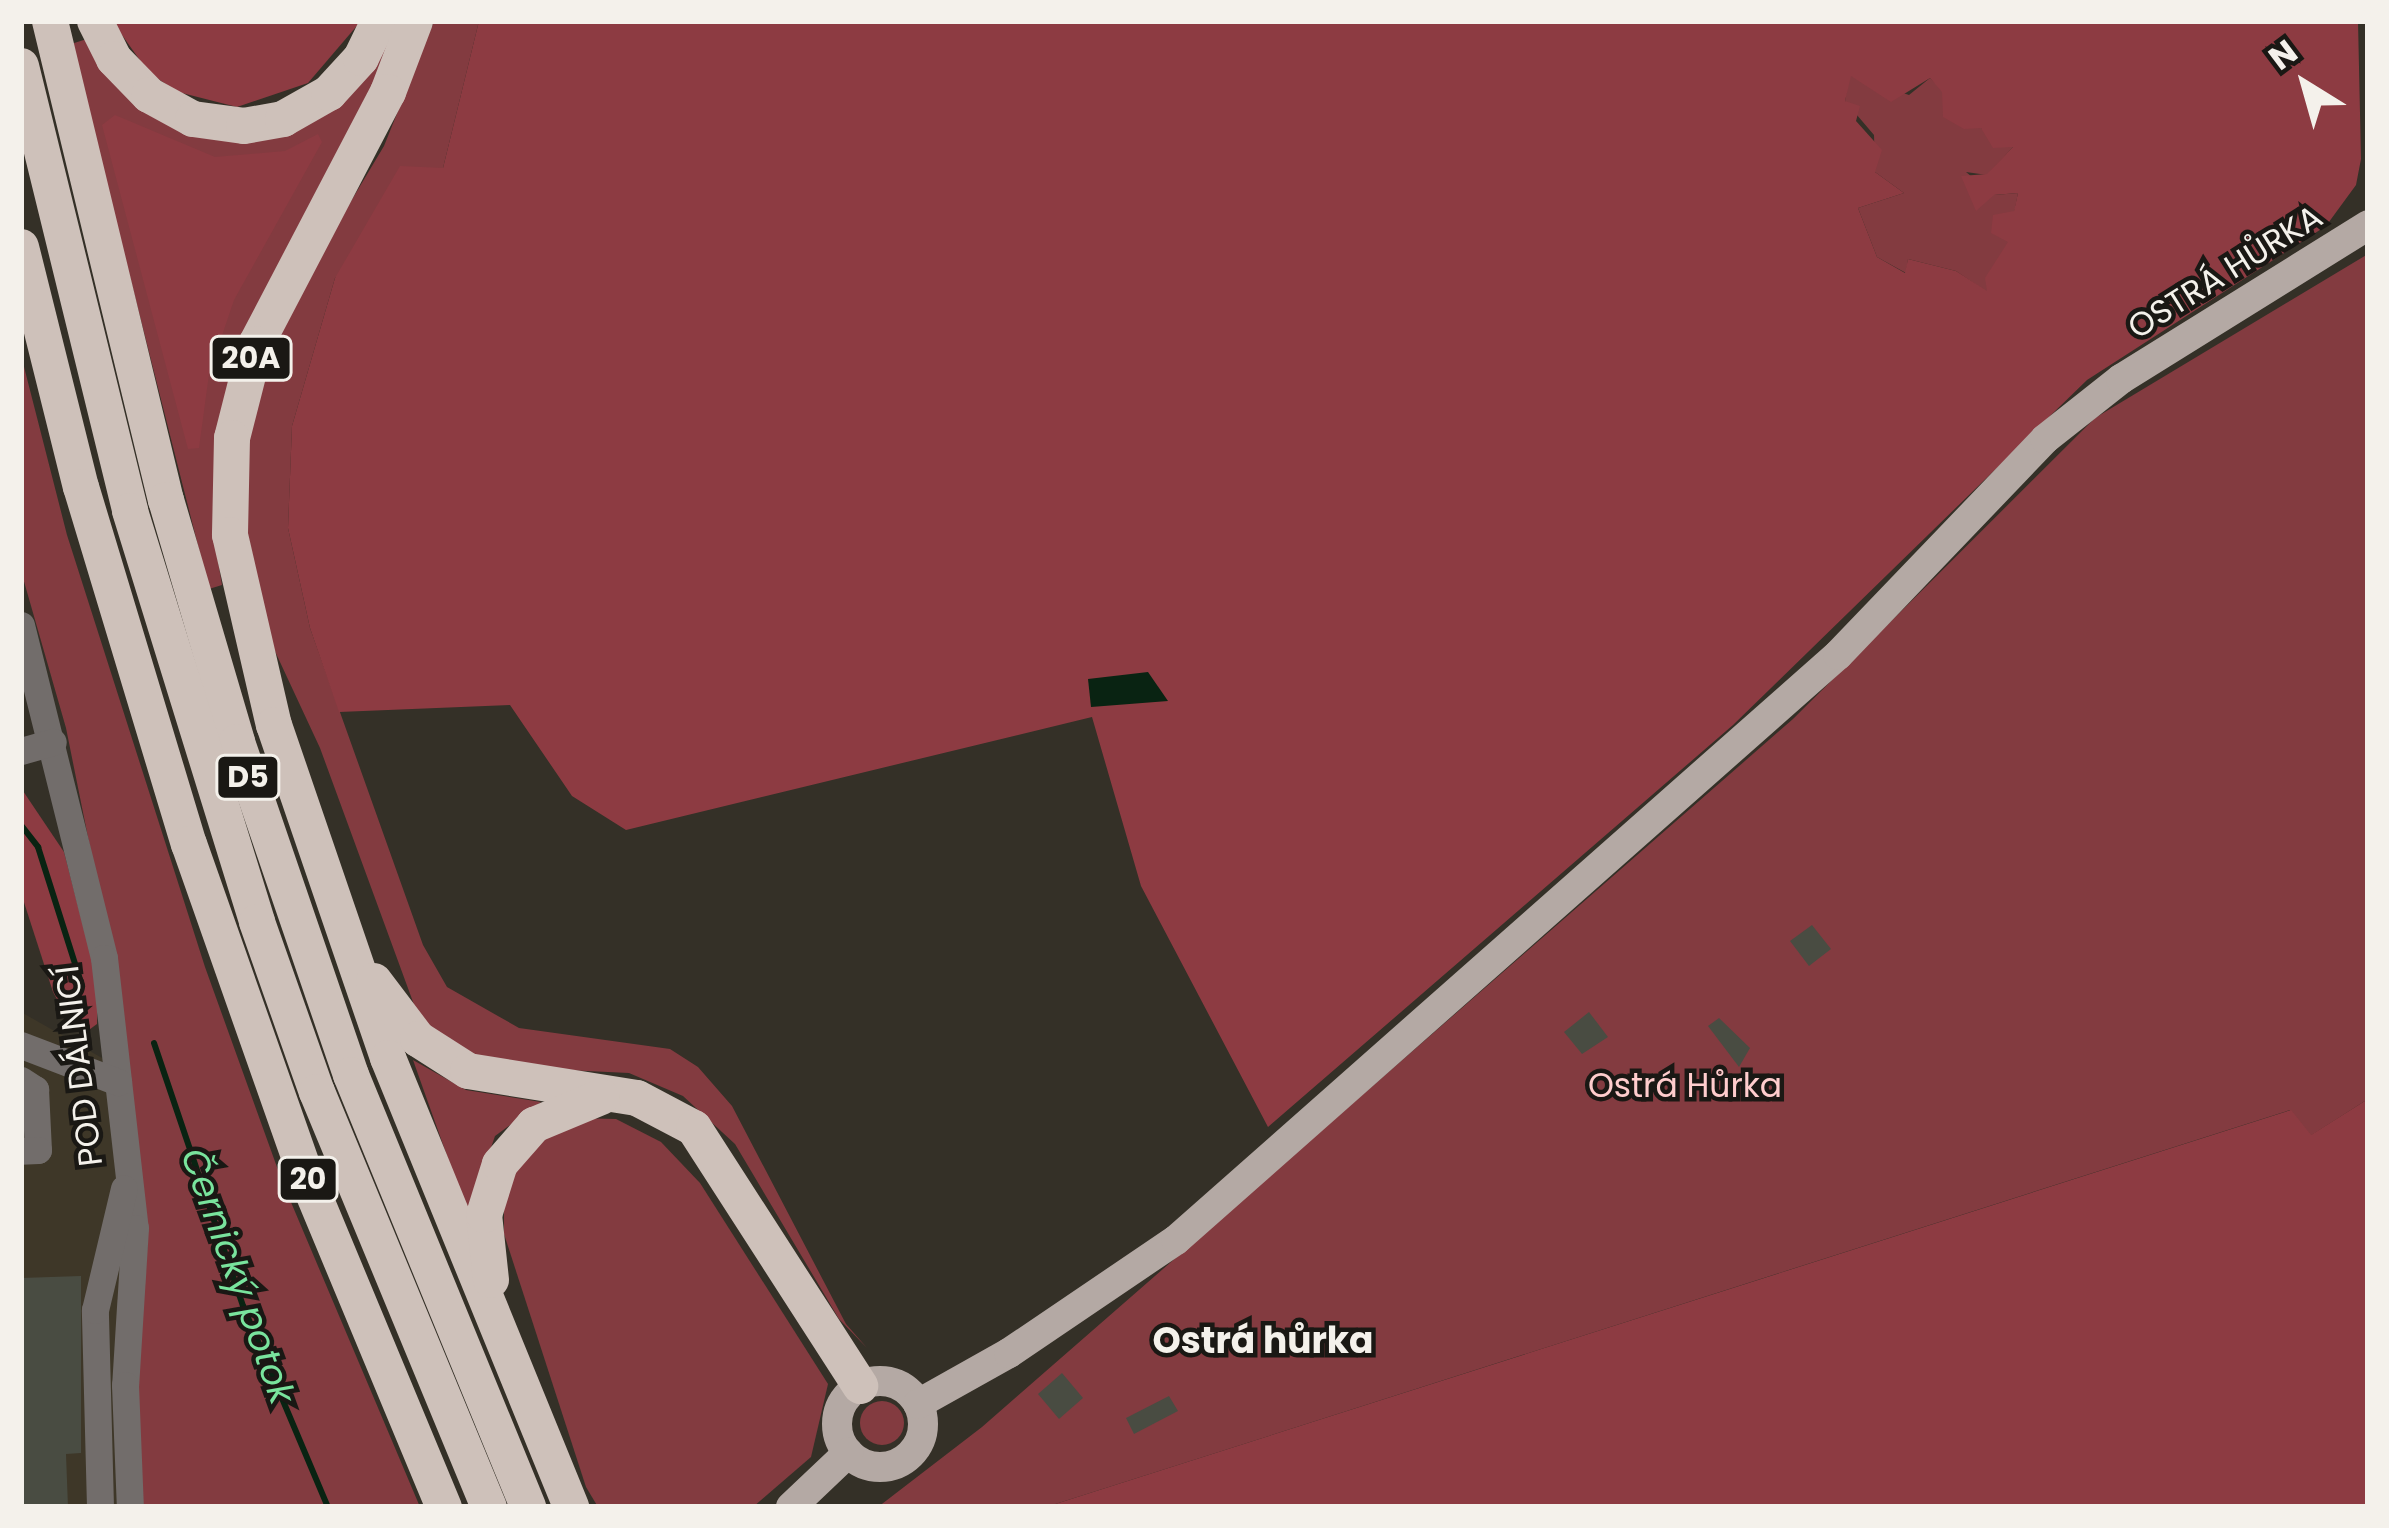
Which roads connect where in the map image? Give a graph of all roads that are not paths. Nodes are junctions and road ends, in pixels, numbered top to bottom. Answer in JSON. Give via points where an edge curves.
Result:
{"nodes":[{"id":1,"x":50,"y":21,"type":"edge"},
{"id":2,"x":95,"y":21,"type":"edge"},
{"id":3,"x":379,"y":21,"type":"edge"},
{"id":4,"x":415,"y":21,"type":"edge"},
{"id":5,"x":21,"y":65,"type":"edge"},
{"id":6,"x":2368,"y":225,"type":"edge"},
{"id":7,"x":21,"y":248,"type":"edge"},
{"id":8,"x":21,"y":626,"type":"edge"},
{"id":9,"x":53,"y":742,"type":"junction"},
{"id":10,"x":21,"y":751,"type":"edge"},
{"id":11,"x":346,"y":938,"type":"junction"},
{"id":12,"x":21,"y":1045,"type":"edge"},
{"id":13,"x":21,"y":1080,"type":"edge"},
{"id":14,"x":118,"y":1082,"type":"junction"},
{"id":15,"x":621,"y":1094,"type":"junction"},
{"id":16,"x":21,"y":1151,"type":"edge"},
{"id":17,"x":127,"y":1172,"type":"junction"},
{"id":18,"x":508,"y":1360,"type":"junction"},
{"id":19,"x":860,"y":1385,"type":"junction"},
{"id":20,"x":918,"y":1404,"type":"junction"},
{"id":21,"x":848,"y":1454,"type":"junction"},
{"id":22,"x":100,"y":1507,"type":"edge"},
{"id":23,"x":130,"y":1507,"type":"edge"},
{"id":24,"x":444,"y":1507,"type":"edge"},
{"id":25,"x":489,"y":1507,"type":"edge"},
{"id":26,"x":528,"y":1507,"type":"edge"},
{"id":27,"x":571,"y":1507,"type":"edge"},
{"id":28,"x":791,"y":1507,"type":"edge"}],
"edges":[{"from":1,"to":26,"type":"highway","number":"D5","via":[[166,500],[237,742],[351,1076]]},
{"from":2,"to":3,"type":"highway","via":[[114,59],[148,95],[193,119],[244,126],[283,119],[329,94],[361,58]]},
{"from":4,"to":11,"type":"highway","number":"20A","via":[[388,92],[262,328],[237,407],[229,470],[239,602]]},
{"from":5,"to":25,"type":"highway","number":"D5","via":[[130,511],[257,922],[317,1092]]},
{"from":6,"to":20,"type":"main road","name":"OSTRÁ HŮRKA","via":[[2121,379],[2045,439],[1838,655],[1177,1240]]},
{"from":7,"to":24,"type":"highway","number":"20","via":[[94,532],[189,844],[306,1176]]},
{"from":8,"to":9,"type":"street","name":"POD DÁLNICÍ"},
{"from":9,"to":10,"type":"street"},
{"from":9,"to":14,"type":"street","name":"POD DÁLNICÍ","via":[[104,958]]},
{"from":11,"to":15,"type":"highway","via":[[403,1023],[451,1063],[506,1081]]},
{"from":11,"to":18,"type":"highway","number":"20A"},
{"from":12,"to":14,"type":"street"},
{"from":13,"to":16,"type":"street","via":[[35,1089],[38,1150]]},
{"from":14,"to":17,"type":"street","name":"POD DÁLNICÍ"},
{"from":15,"to":18,"type":"highway","via":[[567,1106],[534,1124],[492,1180],[484,1232]]},
{"from":15,"to":19,"type":"highway","via":[[680,1117],[717,1154]]},
{"from":17,"to":22,"type":"street","via":[[95,1310]]},
{"from":17,"to":23,"type":"street","name":"POD DÁLNICÍ","via":[[135,1228],[125,1385]]},
{"from":18,"to":27,"type":"highway","number":"20A"},
{"from":19,"to":20,"type":"main road","via":[[886,1381]]},
{"from":19,"to":21,"type":"main road","via":[[837,1417]]},
{"from":20,"to":21,"type":"main road","via":[[922,1431],[910,1455],[872,1467]]},
{"from":21,"to":28,"type":"main road"}]}
